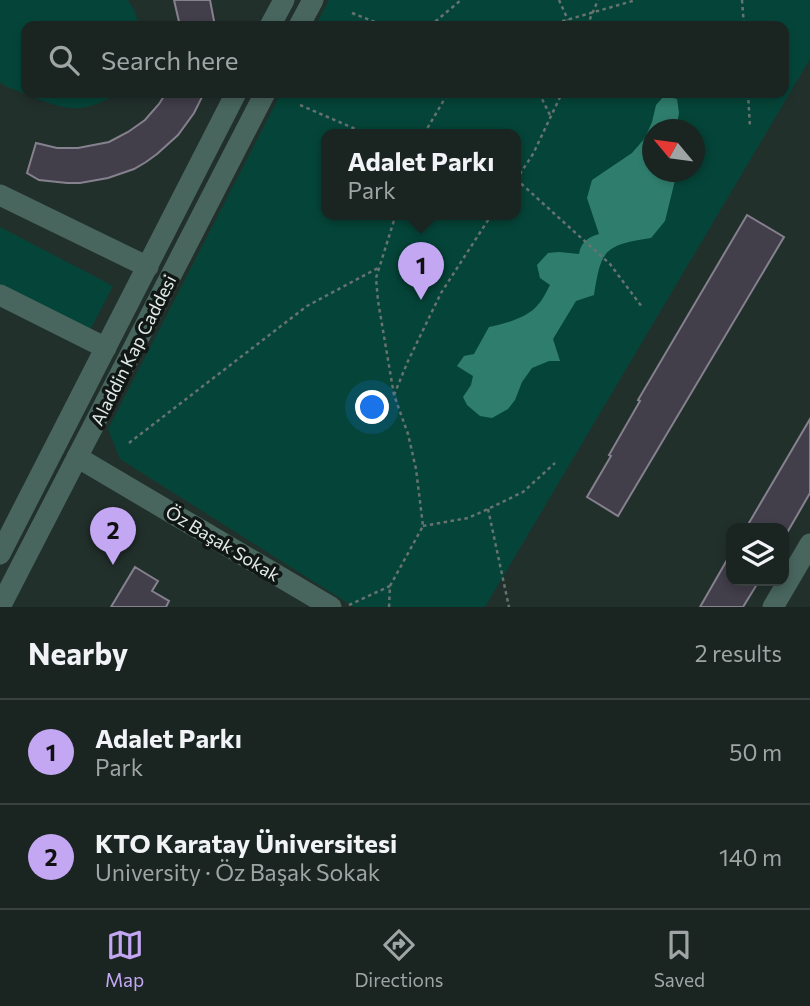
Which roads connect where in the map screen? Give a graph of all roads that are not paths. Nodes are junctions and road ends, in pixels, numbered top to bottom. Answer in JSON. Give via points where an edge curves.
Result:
{"nodes":[{"id":1,"x":284,"y":0,"type":"edge"},
{"id":2,"x":313,"y":0,"type":"edge"},
{"id":3,"x":273,"y":21,"type":"edge"},
{"id":4,"x":302,"y":21,"type":"edge"},
{"id":5,"x":233,"y":98,"type":"edge"},
{"id":6,"x":262,"y":98,"type":"edge"},
{"id":7,"x":0,"y":195,"type":"edge"},
{"id":8,"x":148,"y":267,"type":"junction"},
{"id":9,"x":0,"y":295,"type":"edge"},
{"id":10,"x":106,"y":348,"type":"junction"},
{"id":11,"x":78,"y":457,"type":"junction"},
{"id":12,"x":810,"y":544,"type":"edge"},
{"id":13,"x":0,"y":554,"type":"edge"},
{"id":14,"x":0,"y":607,"type":"edge"},
{"id":15,"x":331,"y":607,"type":"edge"},
{"id":16,"x":773,"y":607,"type":"edge"}],
"edges":[{"from":1,"to":3,"type":"street"},
{"from":2,"to":4,"type":"street"},
{"from":5,"to":8,"type":"street","name":"Aladdin Kap Caddesi"},
{"from":6,"to":11,"type":"street","name":"Aladdin Kap Caddesi"},
{"from":7,"to":8,"type":"street"},
{"from":8,"to":10,"type":"street","name":"Aladdin Kap Caddesi"},
{"from":9,"to":10,"type":"street"},
{"from":10,"to":13,"type":"street","name":"Aladdin Kap Caddesi"},
{"from":11,"to":14,"type":"street","name":"Aladdin Kap Caddesi"},
{"from":11,"to":15,"type":"street","name":"Öz Başak Sokak"},
{"from":12,"to":16,"type":"street"}]}
